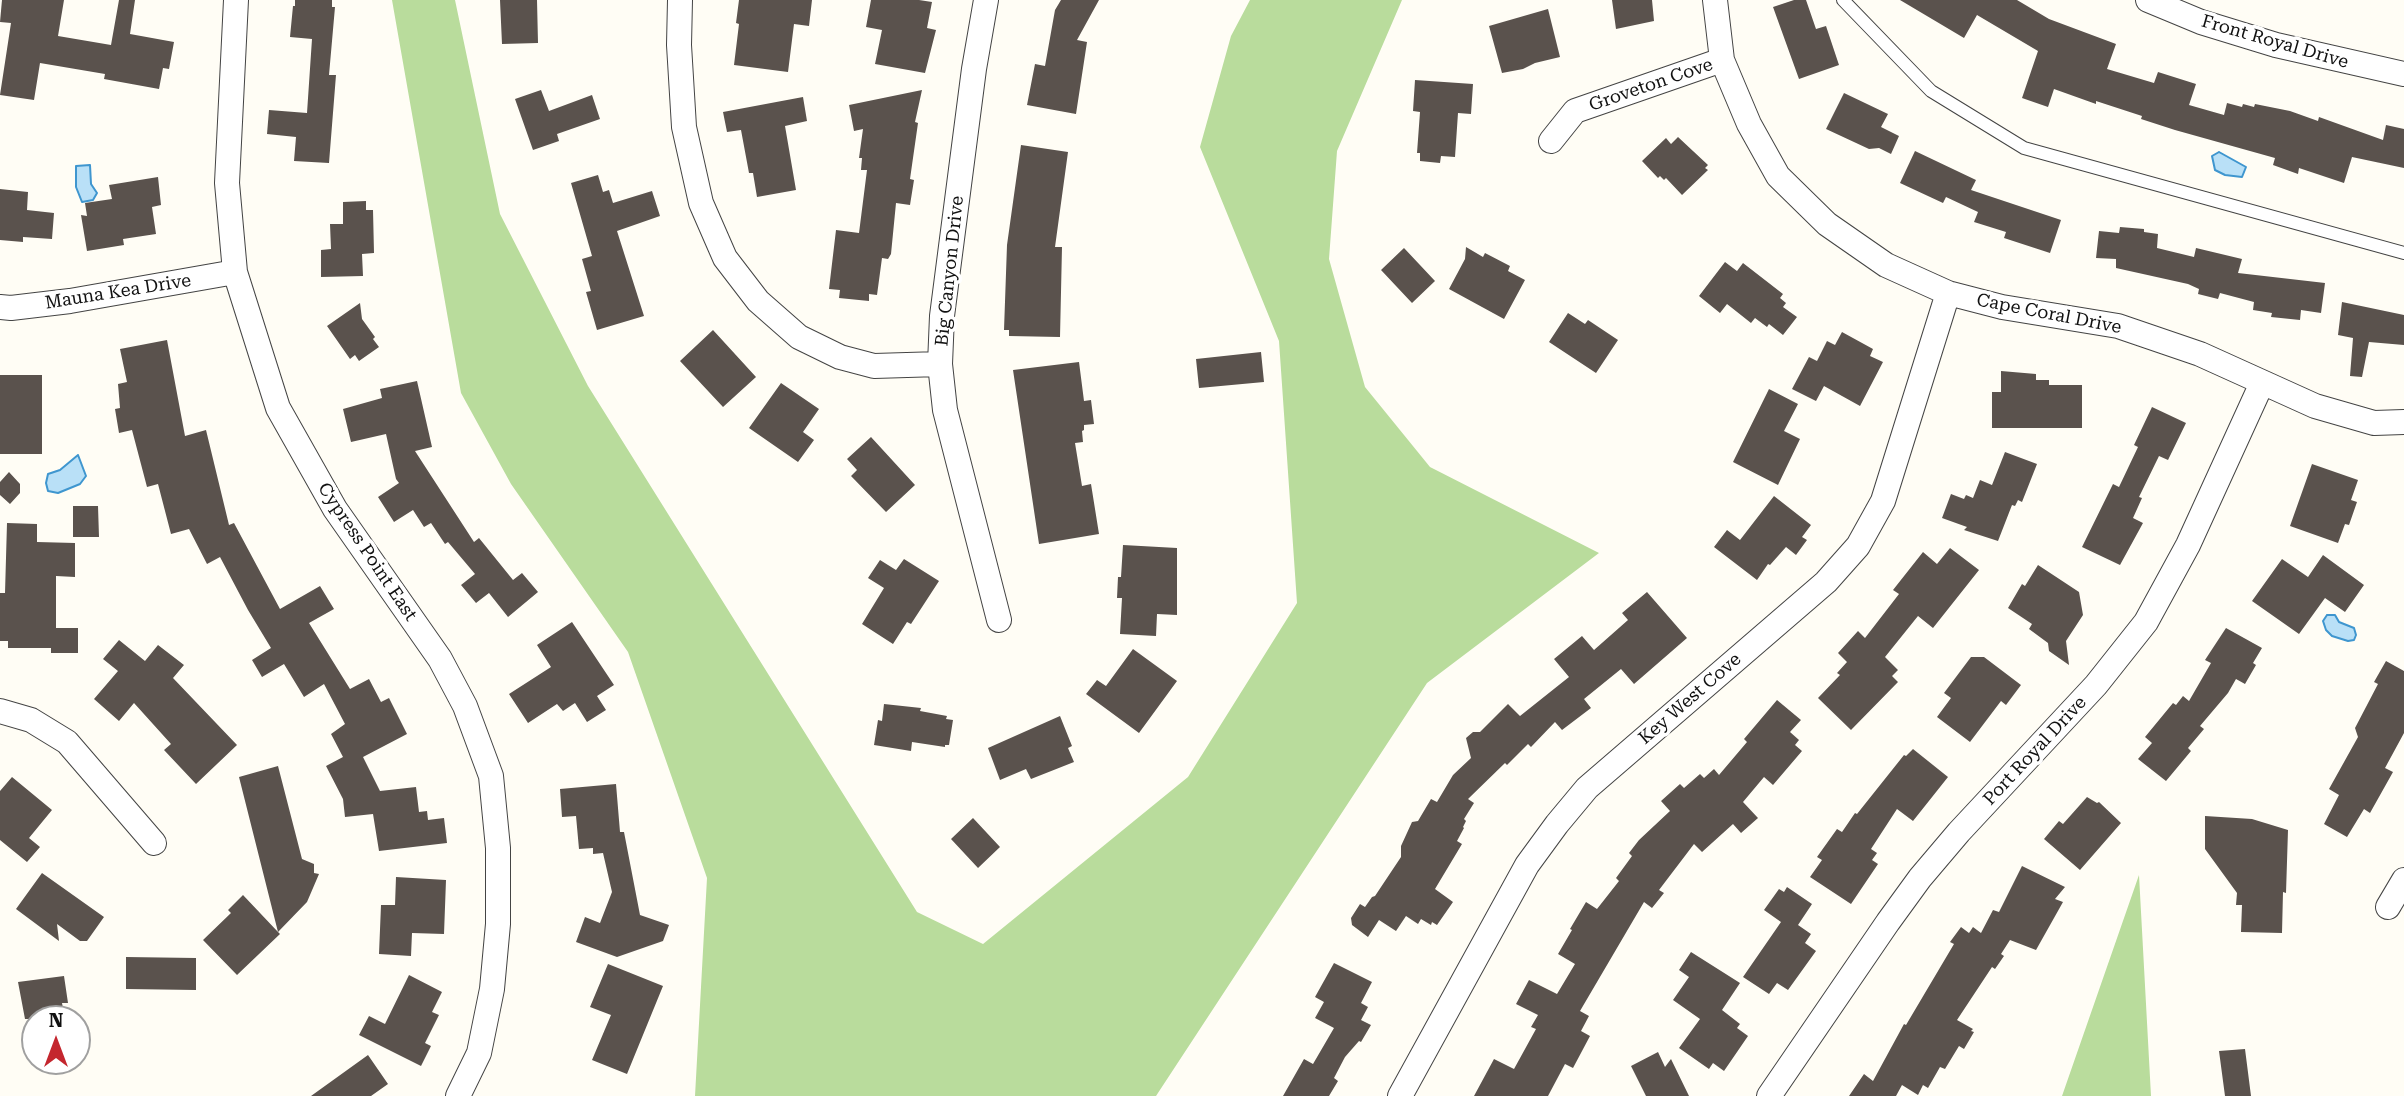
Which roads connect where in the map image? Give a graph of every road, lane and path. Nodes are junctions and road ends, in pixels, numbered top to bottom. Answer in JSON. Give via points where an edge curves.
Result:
{"nodes":[{"id":1,"x":236,"y":0,"type":"edge"},
{"id":2,"x":680,"y":0,"type":"edge"},
{"id":3,"x":986,"y":0,"type":"edge"},
{"id":4,"x":1716,"y":0,"type":"edge"},
{"id":5,"x":1843,"y":0,"type":"edge"},
{"id":6,"x":2148,"y":0,"type":"edge"},
{"id":7,"x":1722,"y":60,"type":"junction"},
{"id":8,"x":2404,"y":74,"type":"edge"},
{"id":9,"x":1550,"y":141,"type":"dead end"},
{"id":10,"x":2404,"y":253,"type":"edge"},
{"id":11,"x":235,"y":272,"type":"junction"},
{"id":12,"x":1948,"y":293,"type":"junction"},
{"id":13,"x":0,"y":307,"type":"edge"},
{"id":14,"x":940,"y":364,"type":"junction"},
{"id":15,"x":2262,"y":383,"type":"junction"},
{"id":16,"x":2404,"y":422,"type":"edge"},
{"id":17,"x":999,"y":620,"type":"dead end"},
{"id":18,"x":0,"y":711,"type":"edge"},
{"id":19,"x":154,"y":843,"type":"dead end"},
{"id":20,"x":2404,"y":880,"type":"edge"},
{"id":21,"x":2388,"y":907,"type":"dead end"},
{"id":22,"x":458,"y":1096,"type":"edge"},
{"id":23,"x":1400,"y":1096,"type":"edge"},
{"id":24,"x":1769,"y":1096,"type":"edge"}],
"edges":[{"from":1,"to":11,"type":"street","name":"Cypress Point East","via":[[227,183]]},
{"from":2,"to":14,"type":"street","via":[[684,127],[701,203],[725,257],[758,302],[799,337],[840,357],[874,366]]},
{"from":3,"to":14,"type":"street","name":"Big Canyon Drive","via":[[942,316]]},
{"from":4,"to":7,"type":"street","name":"Cape Coral Drive"},
{"from":5,"to":10,"type":"lane","via":[[1931,91],[2024,148]]},
{"from":6,"to":8,"type":"street","name":"Front Royal Drive","via":[[2276,45]]},
{"from":7,"to":9,"type":"street","name":"Groveton Cove","via":[[1575,111]]},
{"from":7,"to":12,"type":"street","name":"Cape Coral Drive","via":[[1749,124],[1778,176],[1826,224],[1886,265]]},
{"from":11,"to":13,"type":"street","name":"Mauna Kea Drive","via":[[70,302]]},
{"from":11,"to":22,"type":"street","name":"Cypress Point East","via":[[278,408],[335,509],[440,659],[465,706],[491,776],[498,848],[492,989],[480,1053]]},
{"from":12,"to":15,"type":"street","name":"Cape Coral Drive","via":[[2118,326],[2200,354]]},
{"from":12,"to":23,"type":"street","name":"Key West Cove","via":[[1883,501],[1858,546],[1826,582],[1587,788],[1557,824],[1527,865]]},
{"from":14,"to":17,"type":"street","name":"Big Canyon Drive","via":[[945,410]]},
{"from":15,"to":16,"type":"street","name":"Cape Coral Drive","via":[[2315,407],[2375,424]]},
{"from":15,"to":24,"type":"street","name":"Port Royal Drive","via":[[2188,545],[2146,622],[2096,685],[1920,878]]},
{"from":18,"to":19,"type":"street","via":[[31,720],[67,742]]},
{"from":20,"to":21,"type":"street"}]}
